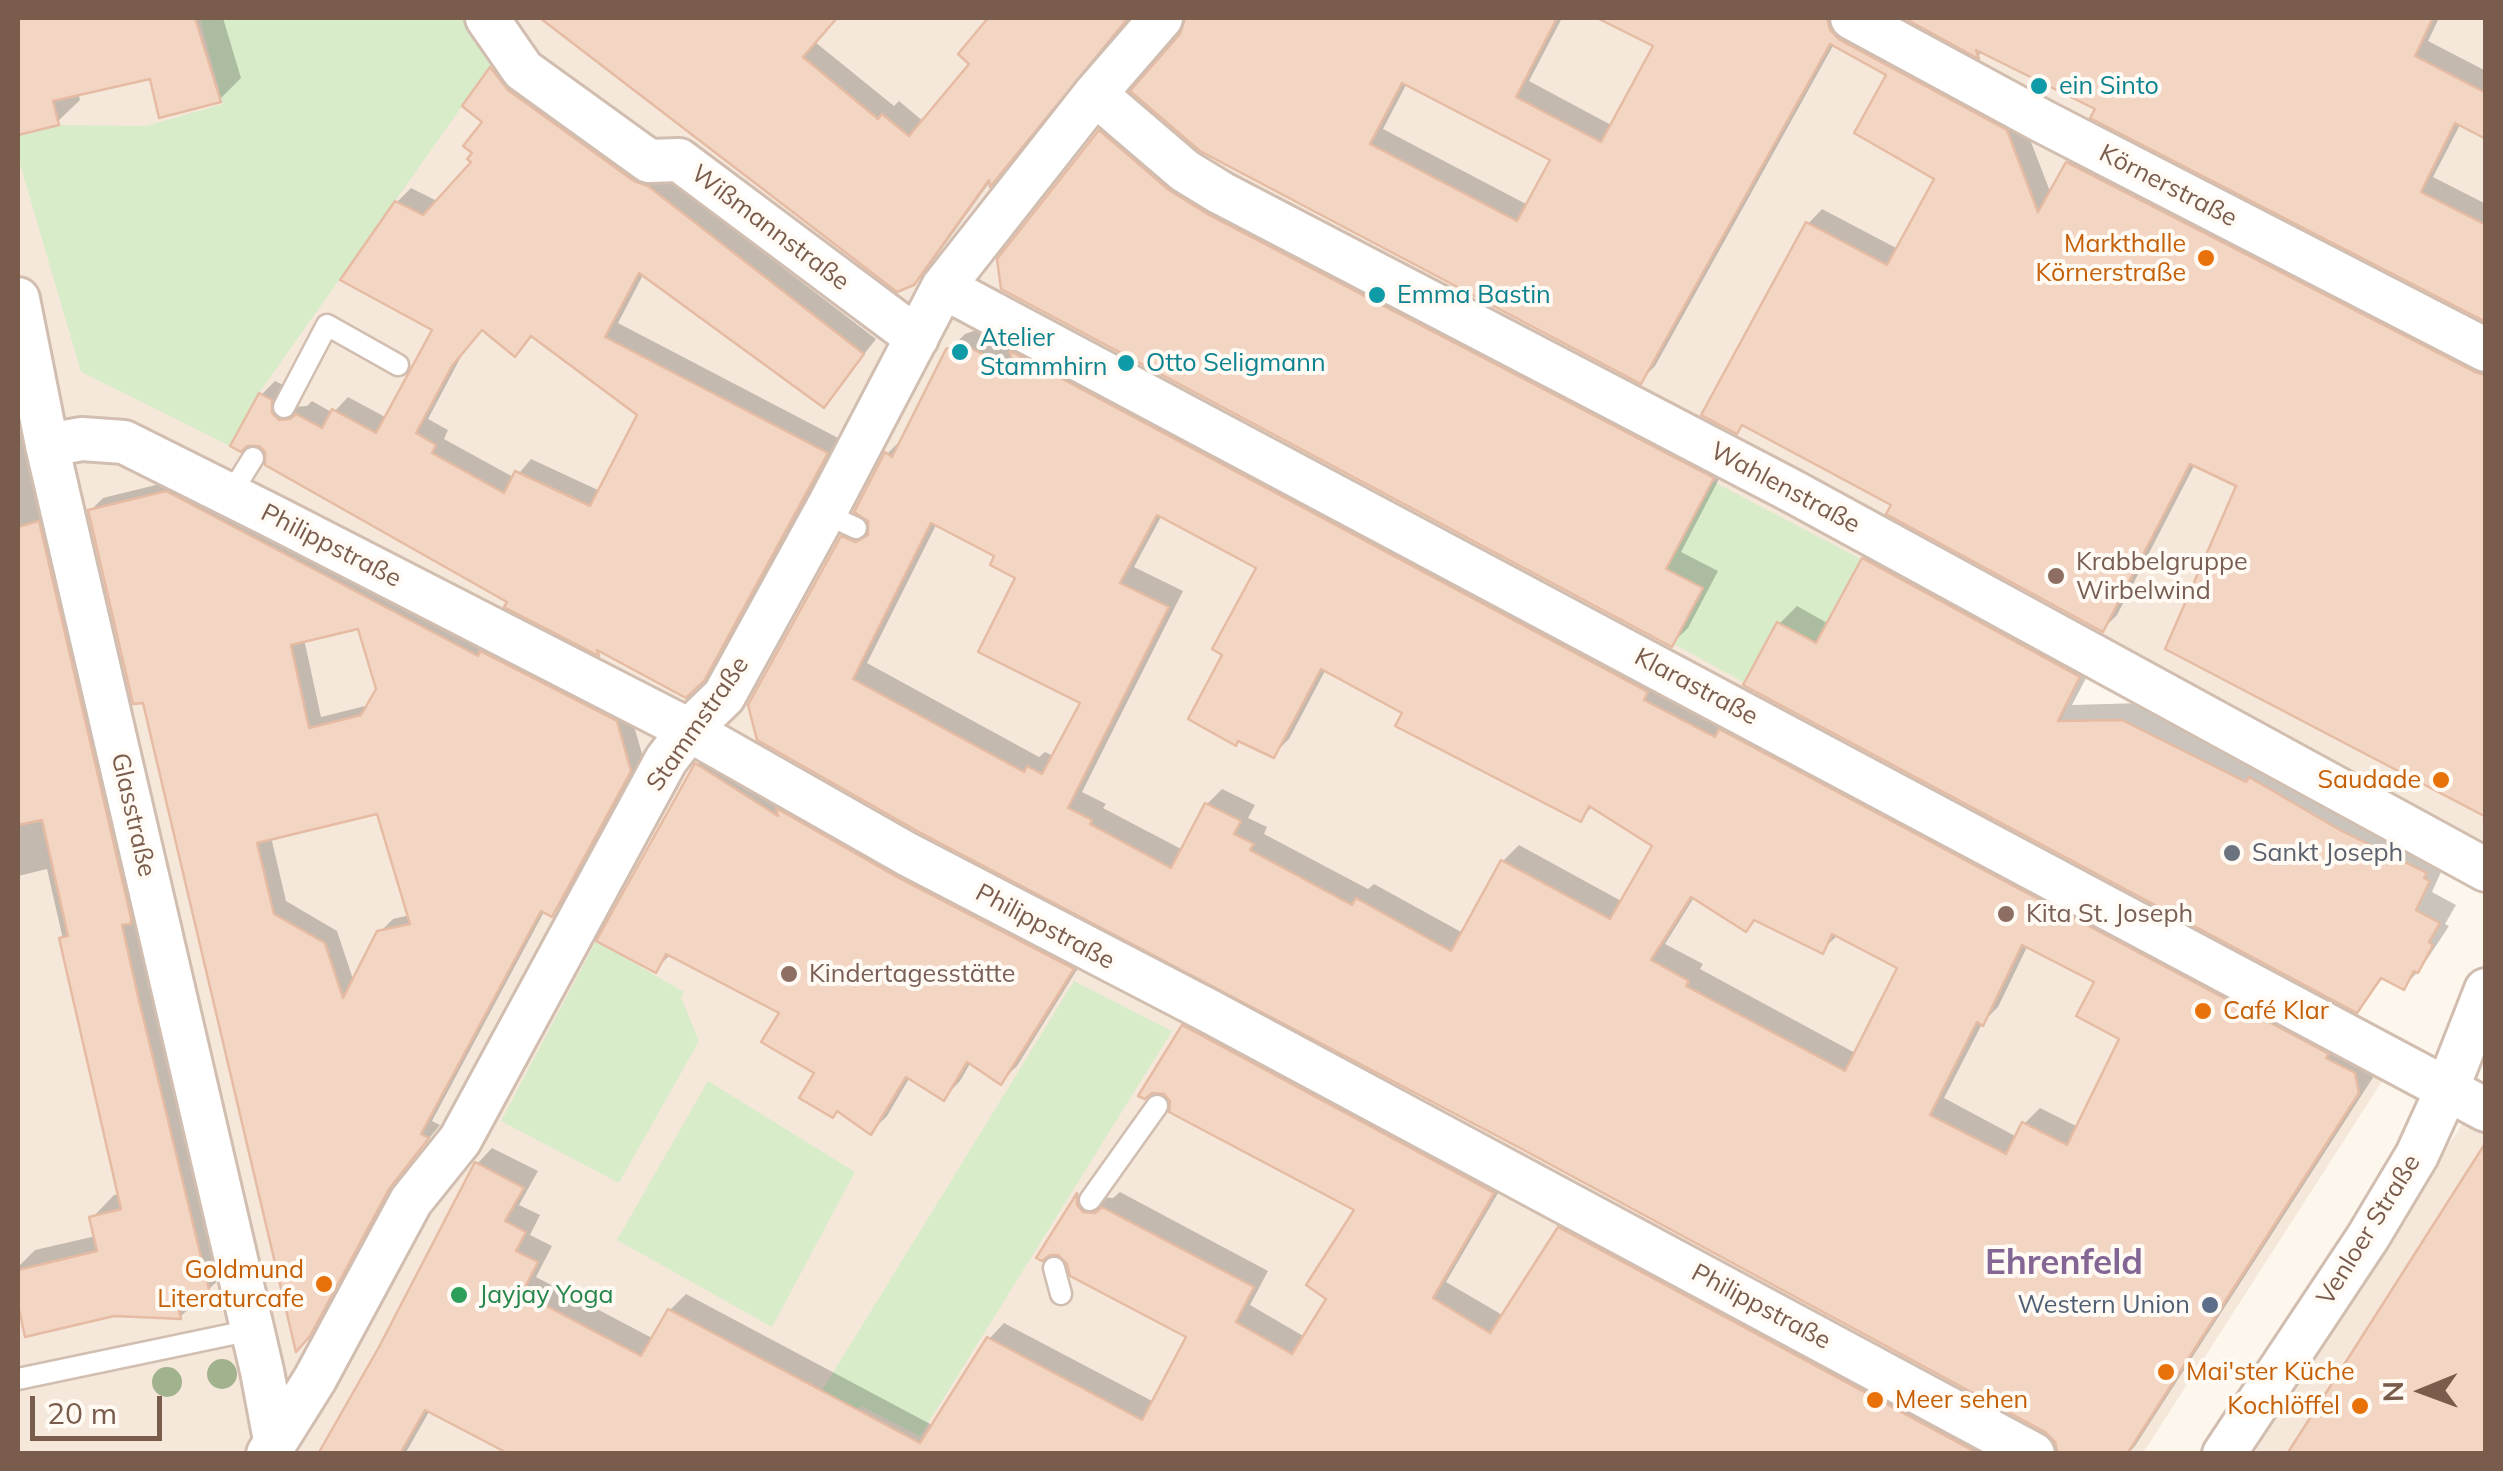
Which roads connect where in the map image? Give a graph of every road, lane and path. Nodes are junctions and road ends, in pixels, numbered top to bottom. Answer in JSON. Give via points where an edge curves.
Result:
{"nodes":[{"id":1,"x":487,"y":18,"type":"edge"},
{"id":2,"x":1161,"y":18,"type":"edge"},
{"id":3,"x":1852,"y":18,"type":"edge"},
{"id":4,"x":1095,"y":94,"type":"junction"},
{"id":5,"x":943,"y":287,"type":"junction"},
{"id":6,"x":18,"y":299,"type":"edge"},
{"id":7,"x":916,"y":338,"type":"junction"},
{"id":8,"x":2486,"y":350,"type":"edge"},
{"id":9,"x":398,"y":365,"type":"dead end"},
{"id":10,"x":284,"y":407,"type":"dead end"},
{"id":11,"x":46,"y":444,"type":"junction"},
{"id":12,"x":253,"y":458,"type":"dead end"},
{"id":13,"x":230,"y":495,"type":"junction"},
{"id":14,"x":688,"y":730,"type":"junction"},
{"id":15,"x":2486,"y":870,"type":"edge"},
{"id":16,"x":2486,"y":990,"type":"edge"},
{"id":17,"x":2448,"y":1087,"type":"junction"},
{"id":18,"x":1156,"y":1106,"type":"dead end"},
{"id":19,"x":2486,"y":1110,"type":"edge"},
{"id":20,"x":1090,"y":1200,"type":"dead end"},
{"id":21,"x":1054,"y":1268,"type":"dead end"},
{"id":22,"x":1062,"y":1294,"type":"dead end"},
{"id":23,"x":252,"y":1330,"type":"junction"},
{"id":24,"x":18,"y":1379,"type":"edge"},
{"id":25,"x":272,"y":1447,"type":"edge"},
{"id":26,"x":2033,"y":1454,"type":"edge"},
{"id":27,"x":2224,"y":1454,"type":"edge"}],
"edges":[{"from":1,"to":7,"type":"street","name":"Wißmannstraße","via":[[523,70],[649,161],[678,160]]},
{"from":2,"to":4,"type":"street","name":"Stammstraße"},
{"from":3,"to":8,"type":"street","name":"Körnerstraße"},
{"from":4,"to":5,"type":"street","name":"Stammstraße"},
{"from":4,"to":15,"type":"street","name":"Wahlenstraße","via":[[1221,193],[1792,491]]},
{"from":5,"to":7,"type":"street","name":"Stammstraße"},
{"from":5,"to":17,"type":"street","name":"Klarastraße"},
{"from":6,"to":11,"type":"street","name":"Glasstraße"},
{"from":7,"to":14,"type":"street","name":"Stammstraße","via":[[840,521],[724,696]]},
{"from":9,"to":10,"type":"lane","via":[[328,325]]},
{"from":11,"to":13,"type":"street","name":"Philippstraße","via":[[124,442]]},
{"from":11,"to":23,"type":"street","name":"Glasstraße"},
{"from":12,"to":13,"type":"lane"},
{"from":13,"to":14,"type":"street","name":"Philippstraße"},
{"from":14,"to":25,"type":"street","name":"Stammstraße","via":[[460,1140],[411,1201],[316,1380]]},
{"from":14,"to":26,"type":"street","name":"Philippstraße","via":[[1205,1021]]},
{"from":16,"to":17,"type":"street","name":"Venloer Straße"},
{"from":17,"to":19,"type":"street","name":"Klarastraße"},
{"from":17,"to":27,"type":"street","name":"Venloer Straße","via":[[2418,1155],[2368,1238]]},
{"from":18,"to":20,"type":"lane"},
{"from":21,"to":22,"type":"lane"},
{"from":23,"to":24,"type":"lane"},
{"from":23,"to":25,"type":"street","name":"Glasstraße"}]}
